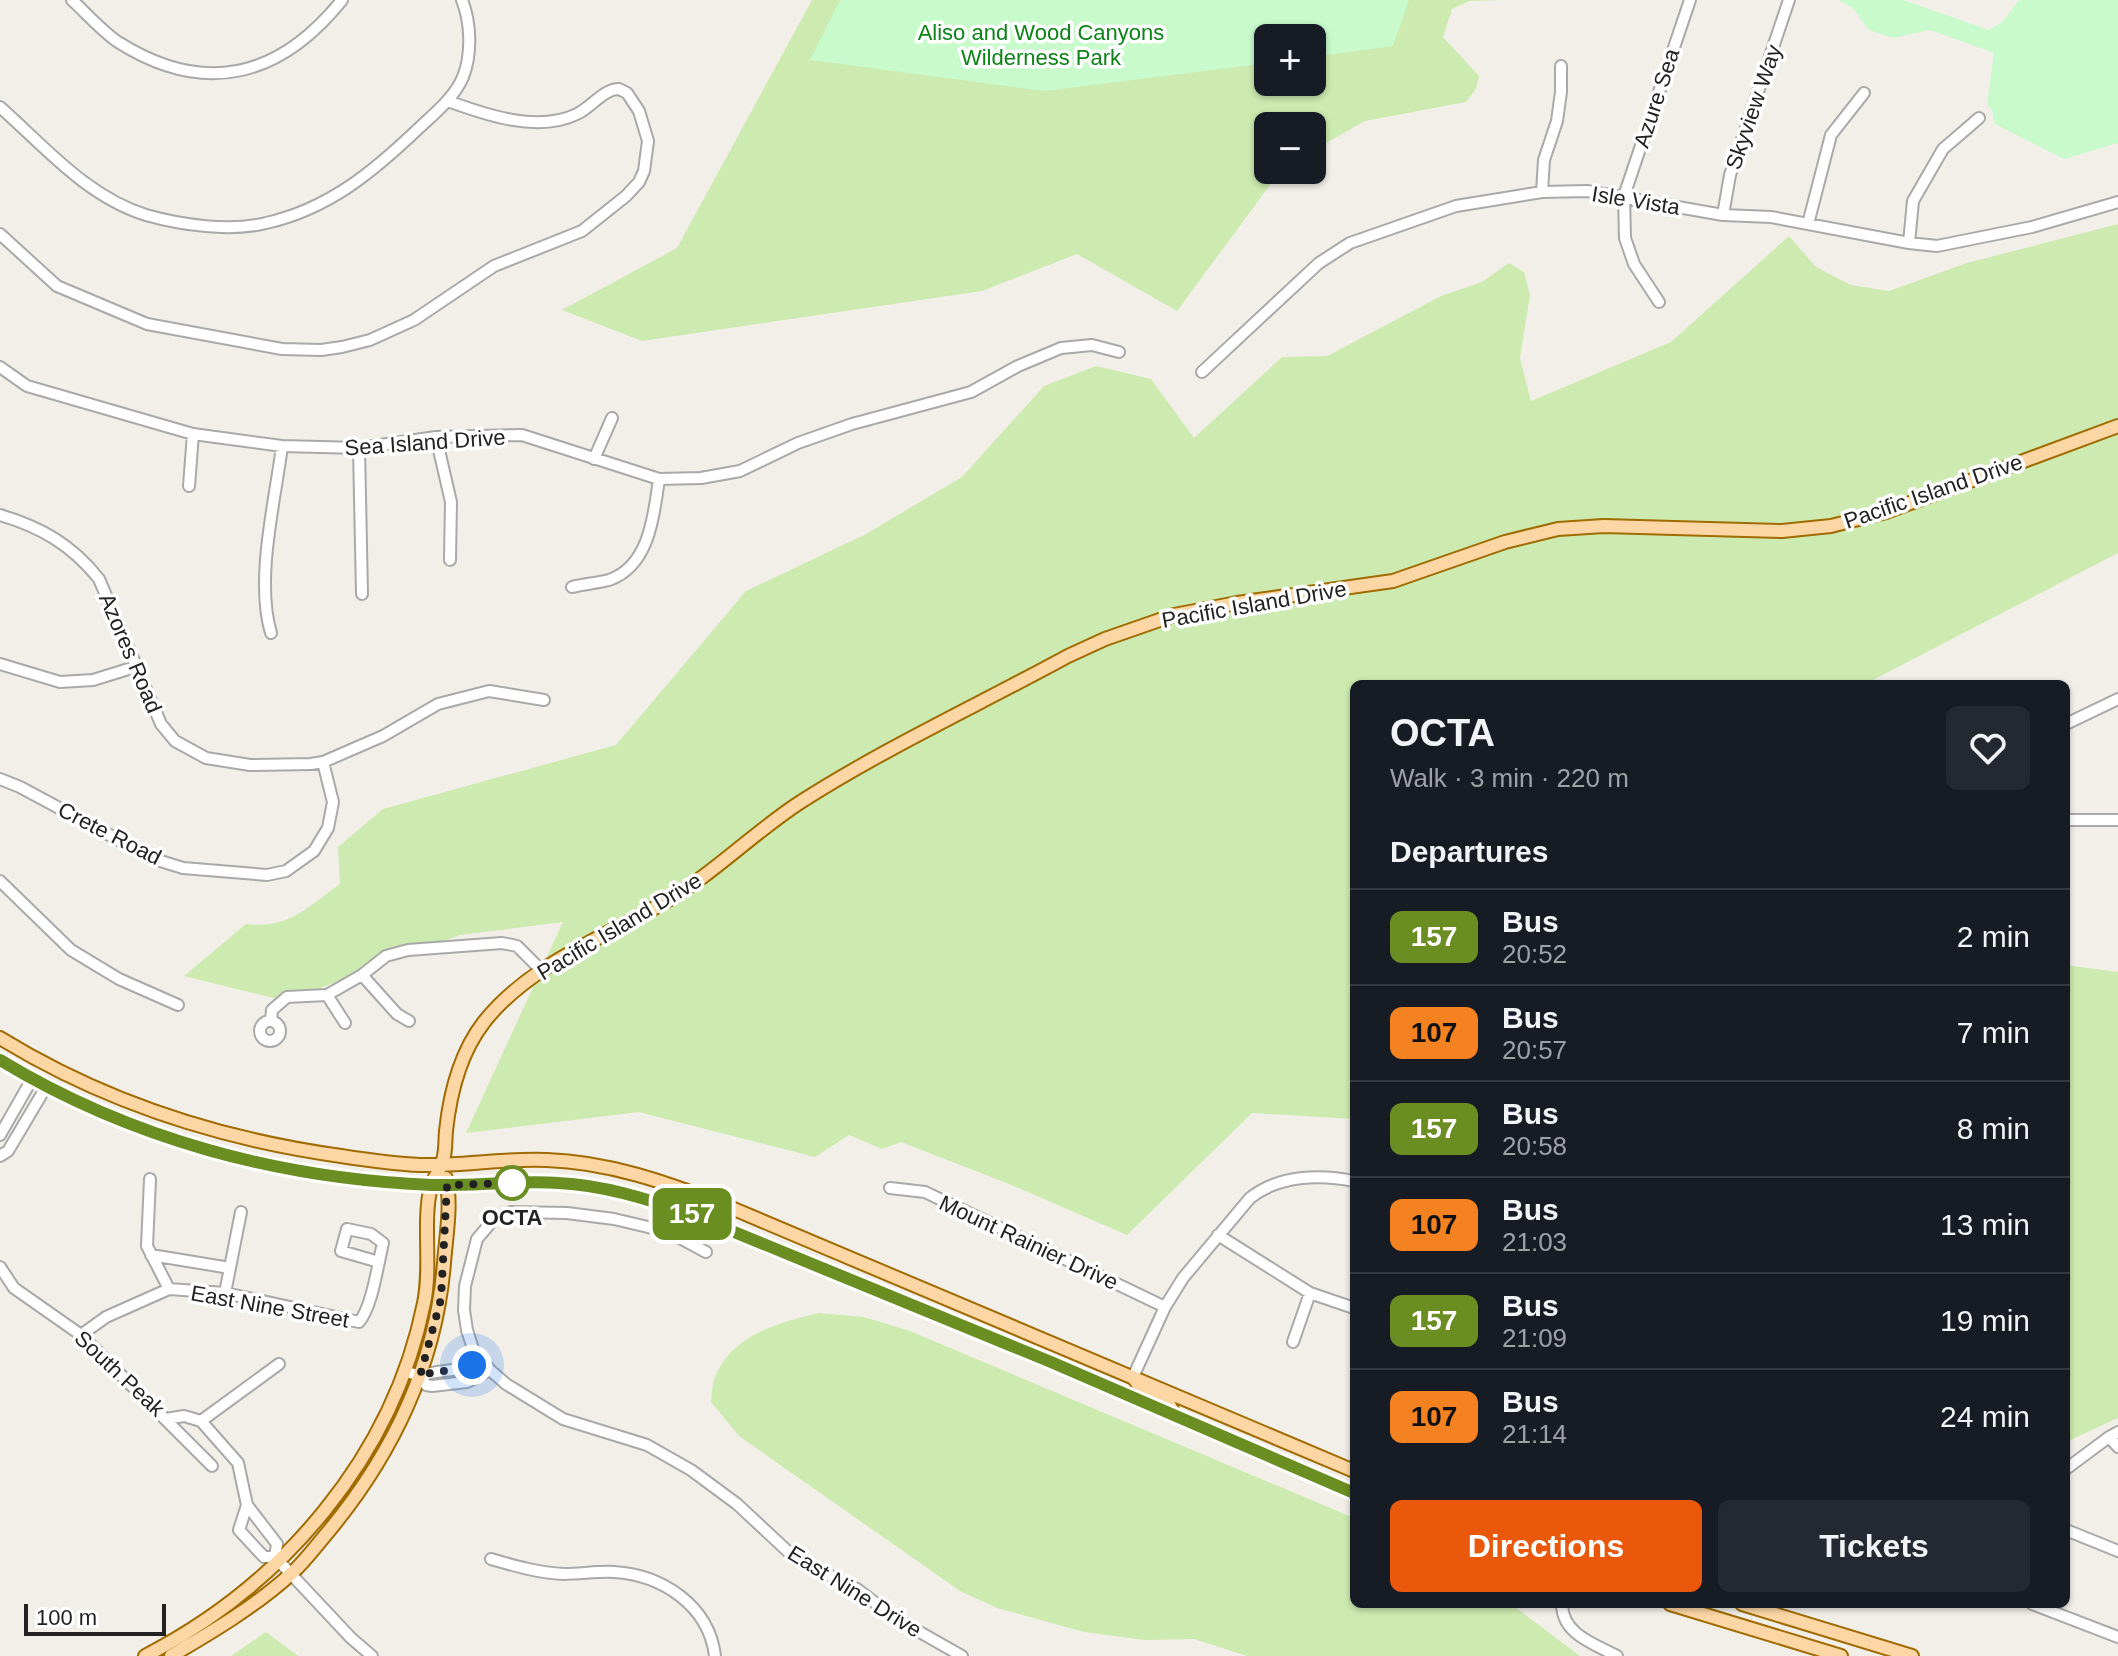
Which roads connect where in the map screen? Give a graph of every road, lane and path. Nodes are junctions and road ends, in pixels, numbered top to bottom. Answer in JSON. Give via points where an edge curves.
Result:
{"nodes":[{"id":1,"x":72,"y":0,"type":"edge"},
{"id":2,"x":342,"y":0,"type":"edge"},
{"id":3,"x":462,"y":0,"type":"edge"},
{"id":4,"x":1690,"y":0,"type":"edge"},
{"id":5,"x":1789,"y":0,"type":"edge"},
{"id":6,"x":1561,"y":66,"type":"dead end"},
{"id":7,"x":1864,"y":93,"type":"dead end"},
{"id":8,"x":448,"y":101,"type":"junction"},
{"id":9,"x":0,"y":107,"type":"edge"},
{"id":10,"x":1979,"y":118,"type":"dead end"},
{"id":11,"x":1542,"y":192,"type":"junction"},
{"id":12,"x":1624,"y":196,"type":"junction"},
{"id":13,"x":2118,"y":202,"type":"edge"},
{"id":14,"x":1723,"y":215,"type":"junction"},
{"id":15,"x":1808,"y":224,"type":"junction"},
{"id":16,"x":0,"y":234,"type":"edge"},
{"id":17,"x":1909,"y":243,"type":"junction"},
{"id":18,"x":1659,"y":302,"type":"dead end"},
{"id":19,"x":1119,"y":352,"type":"dead end"},
{"id":20,"x":0,"y":367,"type":"edge"},
{"id":21,"x":1202,"y":372,"type":"dead end"},
{"id":22,"x":612,"y":418,"type":"dead end"},
{"id":23,"x":2118,"y":426,"type":"edge"},
{"id":24,"x":193,"y":434,"type":"junction"},
{"id":25,"x":436,"y":437,"type":"junction"},
{"id":26,"x":282,"y":446,"type":"junction"},
{"id":27,"x":359,"y":448,"type":"junction"},
{"id":28,"x":594,"y":459,"type":"junction"},
{"id":29,"x":659,"y":479,"type":"junction"},
{"id":30,"x":189,"y":486,"type":"dead end"},
{"id":31,"x":0,"y":515,"type":"edge"},
{"id":32,"x":450,"y":560,"type":"dead end"},
{"id":33,"x":572,"y":587,"type":"dead end"},
{"id":34,"x":362,"y":594,"type":"dead end"},
{"id":35,"x":271,"y":633,"type":"dead end"},
{"id":36,"x":0,"y":664,"type":"edge"},
{"id":37,"x":135,"y":667,"type":"junction"},
{"id":38,"x":2118,"y":699,"type":"edge"},
{"id":39,"x":544,"y":700,"type":"dead end"},
{"id":40,"x":2070,"y":722,"type":"edge"},
{"id":41,"x":323,"y":762,"type":"junction"},
{"id":42,"x":0,"y":779,"type":"edge"},
{"id":43,"x":2070,"y":820,"type":"edge"},
{"id":44,"x":2118,"y":820,"type":"edge"},
{"id":45,"x":0,"y":881,"type":"edge"},
{"id":46,"x":542,"y":971,"type":"junction"},
{"id":47,"x":362,"y":975,"type":"junction"},
{"id":48,"x":327,"y":995,"type":"junction"},
{"id":49,"x":178,"y":1005,"type":"dead end"},
{"id":50,"x":271,"y":1021,"type":"dead end"},
{"id":51,"x":409,"y":1021,"type":"dead end"},
{"id":52,"x":345,"y":1023,"type":"dead end"},
{"id":53,"x":0,"y":1038,"type":"edge"},
{"id":54,"x":0,"y":1060,"type":"edge"},
{"id":55,"x":32,"y":1079,"type":"junction"},
{"id":56,"x":46,"y":1087,"type":"junction"},
{"id":57,"x":2,"y":1132,"type":"edge"},
{"id":58,"x":17,"y":1136,"type":"junction"},
{"id":59,"x":0,"y":1156,"type":"edge"},
{"id":60,"x":443,"y":1163,"type":"junction"},
{"id":61,"x":150,"y":1179,"type":"dead end"},
{"id":62,"x":1350,"y":1181,"type":"edge"},
{"id":63,"x":432,"y":1185,"type":"junction"},
{"id":64,"x":447,"y":1185,"type":"junction"},
{"id":65,"x":890,"y":1188,"type":"dead end"},
{"id":66,"x":241,"y":1212,"type":"dead end"},
{"id":67,"x":1218,"y":1235,"type":"junction"},
{"id":68,"x":706,"y":1252,"type":"dead end"},
{"id":69,"x":151,"y":1255,"type":"junction"},
{"id":70,"x":379,"y":1262,"type":"dead end"},
{"id":71,"x":0,"y":1267,"type":"edge"},
{"id":72,"x":230,"y":1268,"type":"junction"},
{"id":73,"x":169,"y":1289,"type":"junction"},
{"id":74,"x":225,"y":1293,"type":"junction"},
{"id":75,"x":1310,"y":1293,"type":"junction"},
{"id":76,"x":1165,"y":1307,"type":"junction"},
{"id":77,"x":1350,"y":1307,"type":"edge"},
{"id":78,"x":81,"y":1335,"type":"junction"},
{"id":79,"x":1293,"y":1342,"type":"dead end"},
{"id":80,"x":482,"y":1360,"type":"junction"},
{"id":81,"x":1051,"y":1362,"type":"junction"},
{"id":82,"x":279,"y":1364,"type":"dead end"},
{"id":83,"x":461,"y":1369,"type":"junction"},
{"id":84,"x":490,"y":1370,"type":"junction"},
{"id":85,"x":404,"y":1371,"type":"junction"},
{"id":86,"x":420,"y":1376,"type":"junction"},
{"id":87,"x":1133,"y":1377,"type":"junction"},
{"id":88,"x":467,"y":1382,"type":"junction"},
{"id":89,"x":1175,"y":1416,"type":"junction"},
{"id":90,"x":166,"y":1419,"type":"junction"},
{"id":91,"x":201,"y":1421,"type":"junction"},
{"id":92,"x":2113,"y":1434,"type":"edge"},
{"id":93,"x":2118,"y":1447,"type":"edge"},
{"id":94,"x":212,"y":1466,"type":"dead end"},
{"id":95,"x":2070,"y":1466,"type":"edge"},
{"id":96,"x":1350,"y":1469,"type":"edge"},
{"id":97,"x":1350,"y":1491,"type":"edge"},
{"id":98,"x":247,"y":1505,"type":"junction"},
{"id":99,"x":262,"y":1526,"type":"junction"},
{"id":100,"x":2070,"y":1532,"type":"edge"},
{"id":101,"x":248,"y":1541,"type":"junction"},
{"id":102,"x":2118,"y":1551,"type":"edge"},
{"id":103,"x":491,"y":1559,"type":"dead end"},
{"id":104,"x":277,"y":1560,"type":"junction"},
{"id":105,"x":291,"y":1574,"type":"junction"},
{"id":106,"x":1562,"y":1608,"type":"edge"},
{"id":107,"x":1683,"y":1608,"type":"edge"},
{"id":108,"x":1755,"y":1608,"type":"edge"},
{"id":109,"x":2042,"y":1608,"type":"edge"},
{"id":110,"x":2118,"y":1637,"type":"edge"},
{"id":111,"x":145,"y":1656,"type":"edge"},
{"id":112,"x":171,"y":1656,"type":"edge"},
{"id":113,"x":372,"y":1656,"type":"edge"},
{"id":114,"x":715,"y":1656,"type":"edge"},
{"id":115,"x":962,"y":1656,"type":"edge"},
{"id":116,"x":1617,"y":1656,"type":"edge"},
{"id":117,"x":1841,"y":1656,"type":"edge"},
{"id":118,"x":1912,"y":1656,"type":"edge"}],
"edges":[{"from":1,"to":2,"type":"street","via":[[117,41],[145,55],[197,73],[230,74],[277,58]]},
{"from":3,"to":8,"type":"street","via":[[469,46],[463,77]]},
{"from":4,"to":12,"type":"street","name":"Azure Sea"},
{"from":5,"to":14,"type":"street","name":"Skyview Way","via":[[1730,175]]},
{"from":6,"to":11,"type":"street","via":[[1557,121],[1544,160]]},
{"from":7,"to":15,"type":"street","via":[[1831,135]]},
{"from":8,"to":9,"type":"street","via":[[374,170],[325,202],[265,224],[223,226],[146,215],[118,204],[83,181]]},
{"from":8,"to":16,"type":"street","via":[[544,122],[571,117],[619,89],[645,124],[646,166],[634,188],[582,231],[494,266],[401,326],[370,340],[321,350],[282,349],[147,324],[57,286]]},
{"from":10,"to":17,"type":"street","via":[[1943,149],[1913,201]]},
{"from":11,"to":12,"type":"street","name":"Isle Vista"},
{"from":11,"to":21,"type":"street","name":"Isle Vista","via":[[1456,206],[1350,243],[1319,263]]},
{"from":12,"to":14,"type":"street","name":"Isle Vista"},
{"from":12,"to":18,"type":"street","name":"Azure Sea","via":[[1625,238],[1634,264]]},
{"from":13,"to":17,"type":"street","name":"Isle Vista","via":[[1963,242]]},
{"from":14,"to":15,"type":"street","name":"Isle Vista"},
{"from":15,"to":17,"type":"street","name":"Isle Vista"},
{"from":19,"to":29,"type":"street","name":"Sea Island Drive","via":[[1092,345],[1061,348],[971,392],[840,428],[740,471]]},
{"from":20,"to":24,"type":"street","name":"Sea Island Drive","via":[[27,386]]},
{"from":22,"to":28,"type":"street"},
{"from":23,"to":46,"type":"main road","name":"Pacific Island Drive","via":[[1886,512],[1831,526],[1782,531],[1580,526],[1505,542],[1393,581],[1237,603],[1146,623],[1068,656],[826,787],[772,821],[687,888]]},
{"from":24,"to":26,"type":"street","name":"Sea Island Drive"},
{"from":24,"to":30,"type":"street"},
{"from":25,"to":27,"type":"street","name":"Sea Island Drive"},
{"from":25,"to":28,"type":"street","name":"Sea Island Drive","via":[[522,435]]},
{"from":25,"to":32,"type":"street","via":[[451,502]]},
{"from":26,"to":27,"type":"street","name":"Sea Island Drive"},
{"from":26,"to":35,"type":"street","via":[[264,588]]},
{"from":27,"to":34,"type":"street"},
{"from":28,"to":29,"type":"street","name":"Sea Island Drive"},
{"from":29,"to":33,"type":"street","via":[[652,529],[641,551],[611,579]]},
{"from":31,"to":37,"type":"street","name":"Azores Road","via":[[37,528],[83,559],[99,579]]},
{"from":36,"to":37,"type":"street","via":[[60,682],[93,680]]},
{"from":37,"to":41,"type":"street","name":"Azores Road","via":[[161,724],[175,741],[198,755],[250,765]]},
{"from":38,"to":40,"type":"street"},
{"from":39,"to":41,"type":"street","name":"Azores Road","via":[[489,691],[438,704]]},
{"from":41,"to":42,"type":"street","name":"Crete Road","via":[[333,802],[328,828],[314,851],[286,871],[267,875],[183,868],[154,859]]},
{"from":43,"to":44,"type":"street"},
{"from":45,"to":49,"type":"street","via":[[71,950]]},
{"from":46,"to":47,"type":"street","via":[[517,946],[502,943],[408,950],[386,956]]},
{"from":46,"to":60,"type":"main road","name":"Pacific Island Drive","via":[[484,1022],[462,1060]]},
{"from":47,"to":48,"type":"street"},
{"from":47,"to":51,"type":"street"},
{"from":48,"to":50,"type":"street","via":[[287,997],[272,1010]]},
{"from":48,"to":52,"type":"street"},
{"from":53,"to":60,"type":"main road","via":[[86,1084],[191,1125],[376,1162]]},
{"from":54,"to":55,"type":"main road"},
{"from":55,"to":56,"type":"main road"},
{"from":55,"to":57,"type":"street"},
{"from":56,"to":58,"type":"street"},
{"from":56,"to":63,"type":"main road","via":[[154,1134],[226,1156],[324,1175]]},
{"from":57,"to":58,"type":"street"},
{"from":58,"to":59,"type":"street"},
{"from":60,"to":63,"type":"main road"},
{"from":60,"to":64,"type":"main road"},
{"from":60,"to":87,"type":"main road","via":[[547,1160],[633,1172],[737,1210]]},
{"from":61,"to":69,"type":"street"},
{"from":62,"to":67,"type":"street","via":[[1294,1178],[1254,1195]]},
{"from":63,"to":64,"type":"main road"},
{"from":63,"to":85,"type":"main road","via":[[424,1305]]},
{"from":64,"to":81,"type":"main road","via":[[578,1184],[646,1199]]},
{"from":64,"to":86,"type":"main road","via":[[441,1299]]},
{"from":65,"to":76,"type":"street","name":"Mount Rainier Drive","via":[[925,1192]]},
{"from":66,"to":72,"type":"street"},
{"from":67,"to":75,"type":"street"},
{"from":67,"to":76,"type":"street"},
{"from":68,"to":80,"type":"street","name":"East Nine Drive","via":[[669,1232],[614,1219],[511,1212],[494,1219],[477,1239],[465,1286],[467,1330]]},
{"from":69,"to":72,"type":"street"},
{"from":69,"to":73,"type":"street"},
{"from":70,"to":74,"type":"street","name":"East Nine Street","via":[[359,1322]]},
{"from":71,"to":78,"type":"street","name":"South Peak","via":[[14,1288]]},
{"from":72,"to":74,"type":"street"},
{"from":73,"to":74,"type":"street","name":"East Nine Street"},
{"from":73,"to":78,"type":"street","name":"East Nine Street","via":[[106,1317]]},
{"from":75,"to":77,"type":"street"},
{"from":75,"to":79,"type":"street"},
{"from":76,"to":87,"type":"street"},
{"from":78,"to":90,"type":"street","name":"South Peak"},
{"from":80,"to":83,"type":"street"},
{"from":80,"to":84,"type":"street","name":"East Nine Drive"},
{"from":81,"to":87,"type":"main road","via":[[1062,1358],[1113,1382]]},
{"from":81,"to":89,"type":"main road"},
{"from":82,"to":91,"type":"street"},
{"from":83,"to":86,"type":"street"},
{"from":83,"to":88,"type":"street"},
{"from":84,"to":88,"type":"street"},
{"from":84,"to":115,"type":"street","name":"East Nine Drive","via":[[563,1419],[647,1445],[691,1470],[796,1559],[857,1589],[895,1618]]},
{"from":85,"to":86,"type":"street"},
{"from":85,"to":104,"type":"main road","via":[[368,1449],[341,1492]]},
{"from":86,"to":88,"type":"street","via":[[432,1386]]},
{"from":86,"to":105,"type":"main road","via":[[381,1459]]},
{"from":87,"to":89,"type":"main road","via":[[1144,1393],[1169,1404]]},
{"from":87,"to":96,"type":"main road"},
{"from":89,"to":97,"type":"main road"},
{"from":90,"to":91,"type":"street","name":"South Peak","via":[[184,1416]]},
{"from":90,"to":94,"type":"street"},
{"from":91,"to":98,"type":"street","via":[[238,1463]]},
{"from":92,"to":93,"type":"street"},
{"from":92,"to":95,"type":"street"},
{"from":98,"to":99,"type":"street"},
{"from":98,"to":101,"type":"street","via":[[239,1530]]},
{"from":99,"to":101,"type":"street"},
{"from":99,"to":104,"type":"street","via":[[277,1544]]},
{"from":100,"to":102,"type":"street"},
{"from":101,"to":104,"type":"street","via":[[264,1557]]},
{"from":103,"to":114,"type":"street","via":[[535,1571],[648,1576],[694,1606],[709,1628]]},
{"from":104,"to":105,"type":"street"},
{"from":104,"to":111,"type":"main road","via":[[199,1625]]},
{"from":105,"to":112,"type":"main road"},
{"from":105,"to":113,"type":"street"},
{"from":106,"to":116,"type":"street","via":[[1575,1633]]},
{"from":107,"to":117,"type":"main road"},
{"from":108,"to":118,"type":"main road"},
{"from":109,"to":110,"type":"street"}]}
